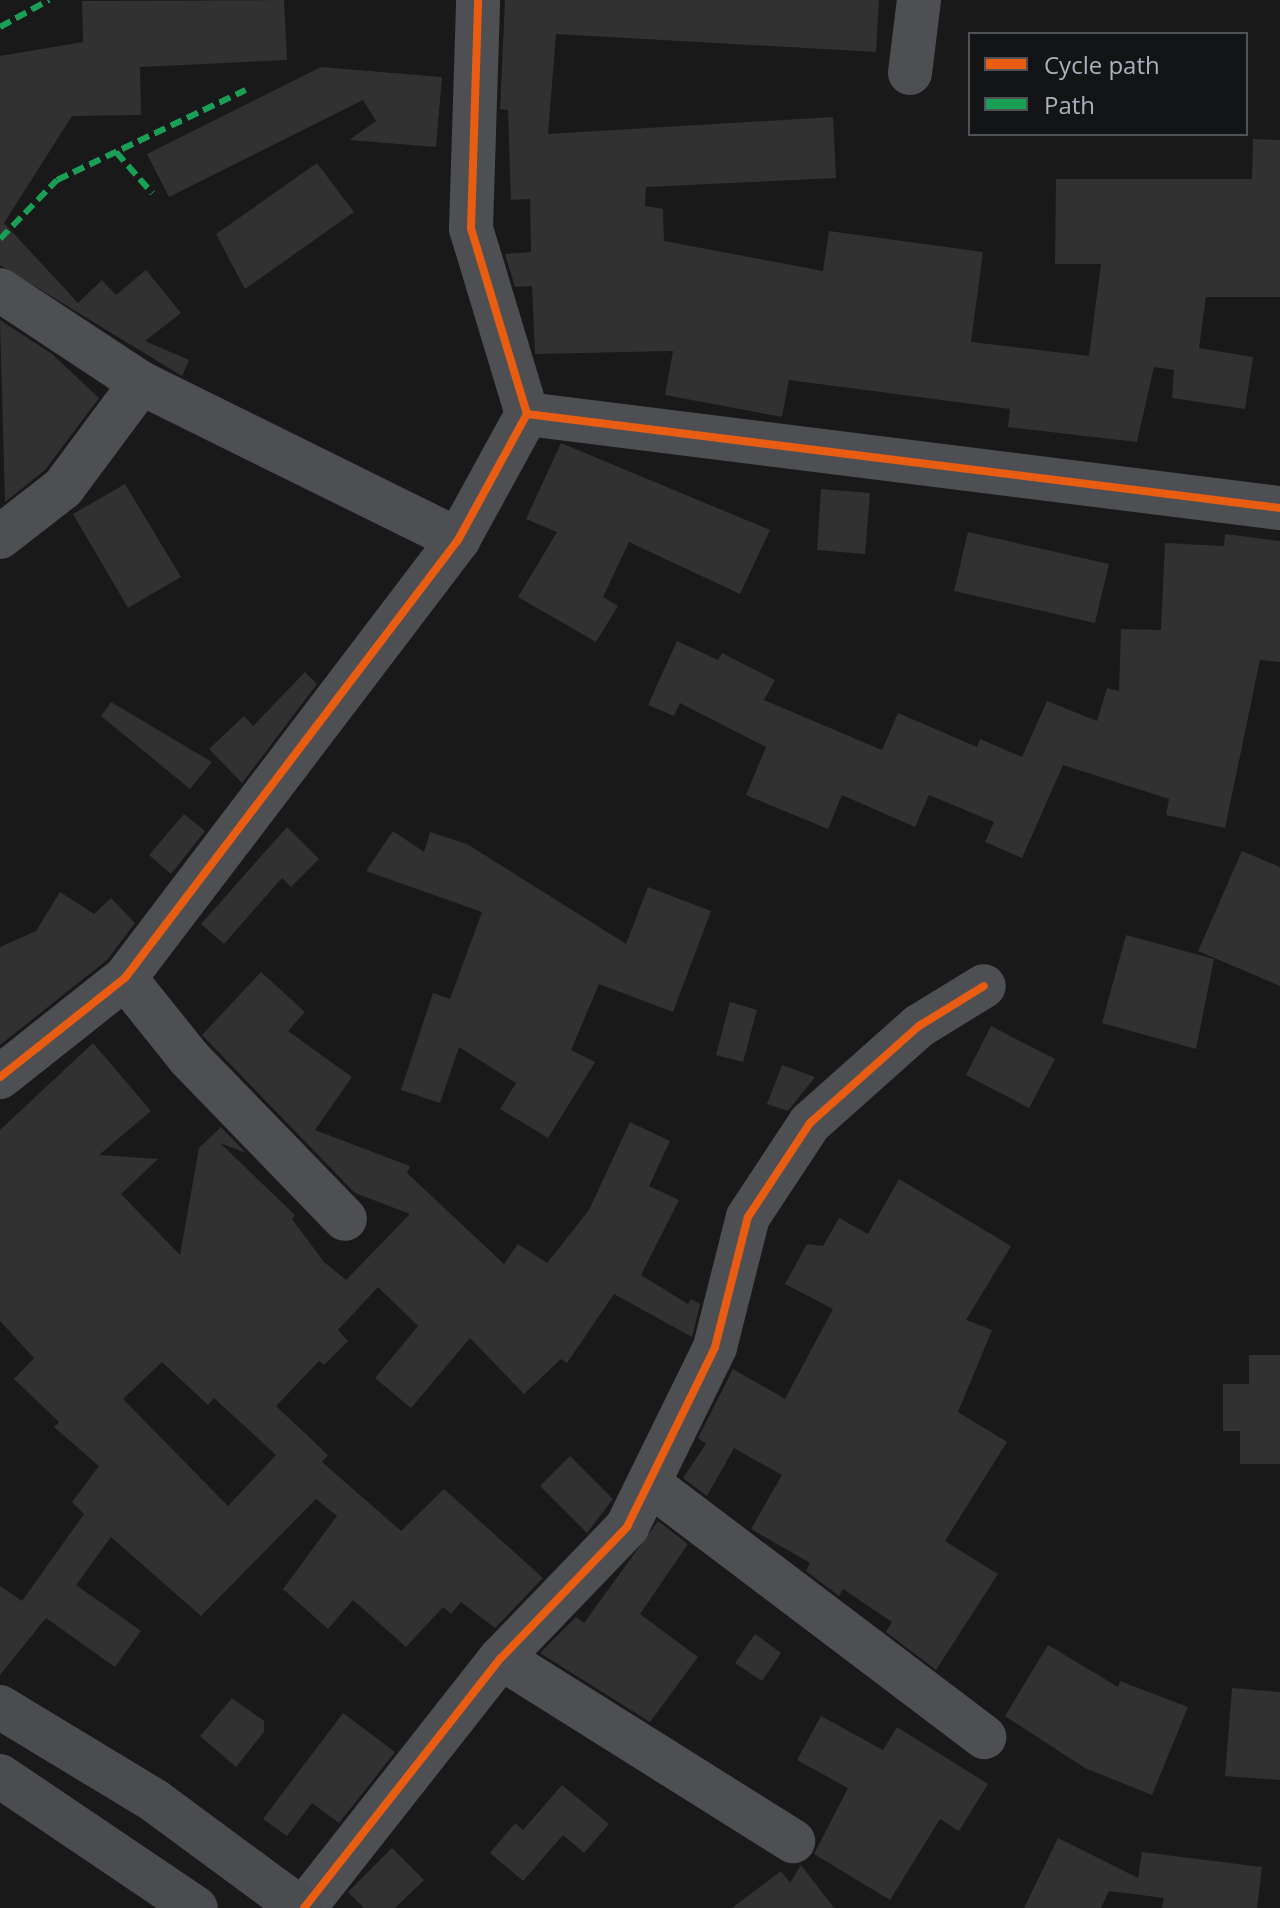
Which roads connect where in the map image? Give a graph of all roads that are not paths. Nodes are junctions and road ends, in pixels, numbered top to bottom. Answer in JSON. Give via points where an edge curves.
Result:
{"nodes":[{"id":1,"x":478,"y":0,"type":"edge"},
{"id":2,"x":919,"y":0,"type":"edge"},
{"id":3,"x":910,"y":73,"type":"dead end"},
{"id":4,"x":0,"y":290,"type":"edge"},
{"id":5,"x":141,"y":383,"type":"junction"},
{"id":6,"x":527,"y":414,"type":"junction"},
{"id":7,"x":1280,"y":508,"type":"edge"},
{"id":8,"x":0,"y":537,"type":"edge"},
{"id":9,"x":458,"y":540,"type":"junction"},
{"id":10,"x":125,"y":978,"type":"junction"},
{"id":11,"x":984,"y":986,"type":"dead end"},
{"id":12,"x":0,"y":1077,"type":"edge"},
{"id":13,"x":345,"y":1219,"type":"dead end"},
{"id":14,"x":651,"y":1485,"type":"junction"},
{"id":15,"x":501,"y":1658,"type":"junction"},
{"id":16,"x":0,"y":1707,"type":"edge"},
{"id":17,"x":984,"y":1737,"type":"dead end"},
{"id":18,"x":0,"y":1776,"type":"edge"},
{"id":19,"x":793,"y":1841,"type":"dead end"},
{"id":20,"x":196,"y":1908,"type":"edge"},
{"id":21,"x":302,"y":1908,"type":"edge"}],
"edges":[{"from":1,"to":6,"type":"street","via":[[471,228]]},
{"from":2,"to":3,"type":"street"},
{"from":4,"to":5,"type":"street"},
{"from":5,"to":8,"type":"street","via":[[63,488]]},
{"from":5,"to":9,"type":"street"},
{"from":6,"to":7,"type":"street"},
{"from":6,"to":9,"type":"street"},
{"from":9,"to":10,"type":"street"},
{"from":10,"to":12,"type":"street"},
{"from":10,"to":13,"type":"street","via":[[189,1058]]},
{"from":11,"to":14,"type":"street","via":[[919,1026],[810,1123],[748,1217],[715,1347]]},
{"from":14,"to":15,"type":"street","via":[[627,1527]]},
{"from":14,"to":17,"type":"street"},
{"from":15,"to":19,"type":"street"},
{"from":15,"to":21,"type":"street"},
{"from":16,"to":21,"type":"main road","via":[[155,1801]]},
{"from":18,"to":20,"type":"main road"}]}
